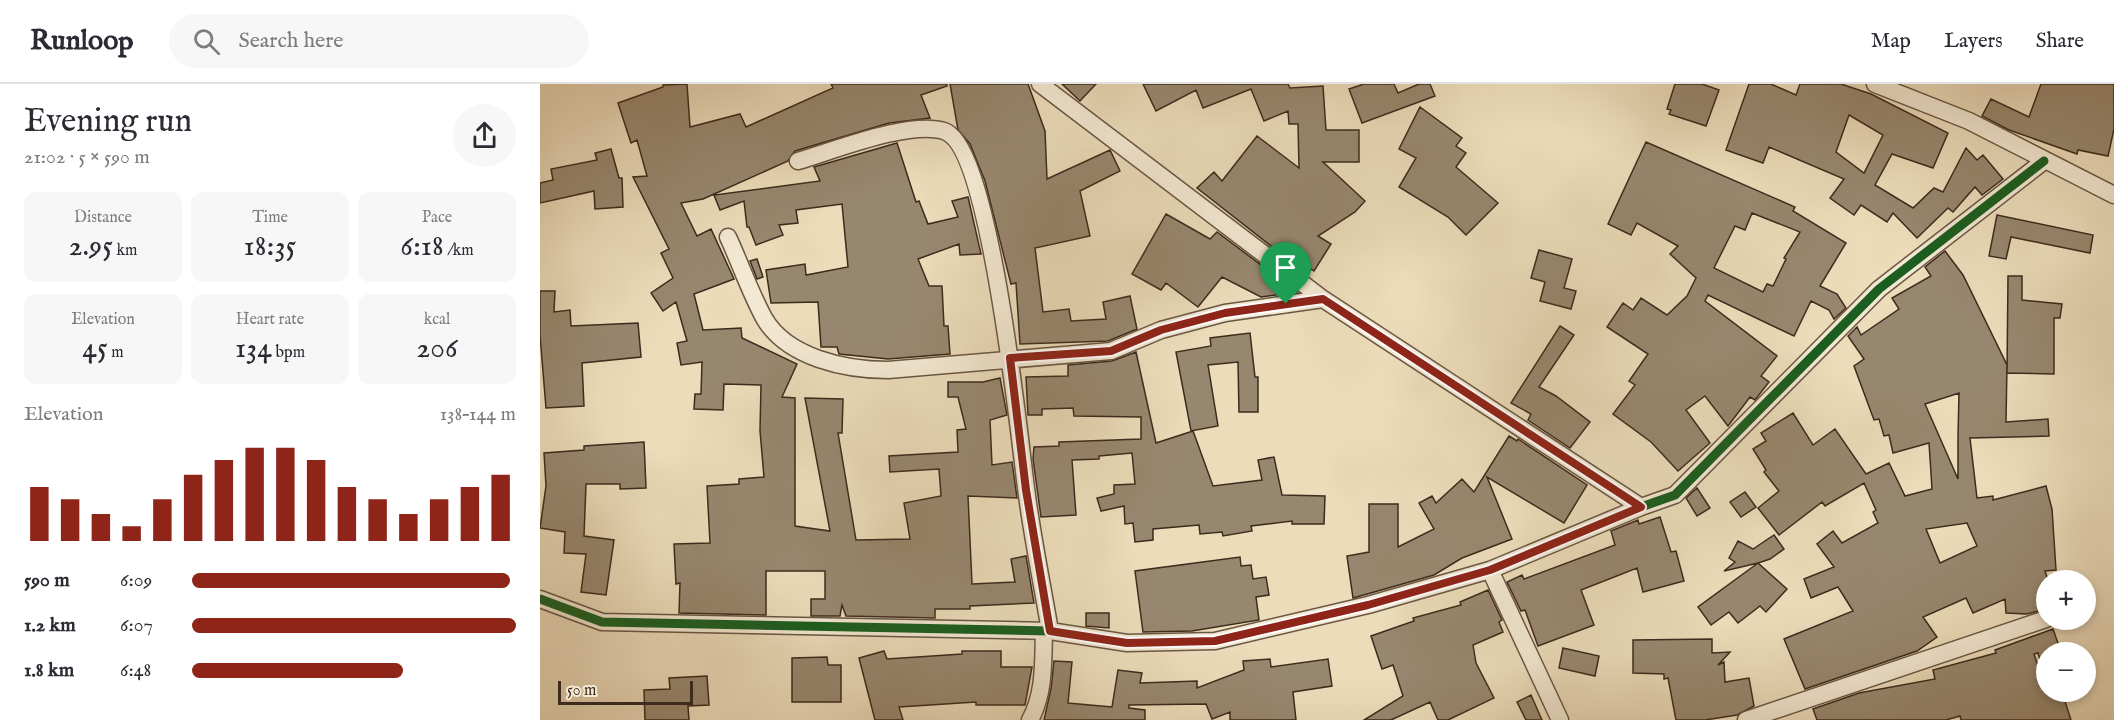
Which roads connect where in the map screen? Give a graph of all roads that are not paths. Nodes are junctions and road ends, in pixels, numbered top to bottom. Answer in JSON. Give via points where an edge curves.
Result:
{"nodes":[{"id":1,"x":1040,"y":84,"type":"edge"},
{"id":2,"x":1875,"y":84,"type":"edge"},
{"id":3,"x":798,"y":161,"type":"dead end"},
{"id":4,"x":2044,"y":161,"type":"junction"},
{"id":5,"x":2114,"y":195,"type":"edge"},
{"id":6,"x":728,"y":237,"type":"dead end"},
{"id":7,"x":1323,"y":299,"type":"junction"},
{"id":8,"x":1010,"y":358,"type":"junction"},
{"id":9,"x":1641,"y":507,"type":"junction"},
{"id":10,"x":1490,"y":570,"type":"junction"},
{"id":11,"x":540,"y":599,"type":"edge"},
{"id":12,"x":2036,"y":622,"type":"edge"},
{"id":13,"x":1047,"y":631,"type":"junction"},
{"id":14,"x":1030,"y":720,"type":"edge"},
{"id":15,"x":1560,"y":720,"type":"edge"},
{"id":16,"x":1746,"y":720,"type":"edge"}],
"edges":[{"from":1,"to":7,"type":"street"},
{"from":2,"to":4,"type":"street","via":[[1969,121]]},
{"from":3,"to":8,"type":"street","via":[[895,132],[944,131],[957,138],[987,222]]},
{"from":4,"to":5,"type":"street"},
{"from":4,"to":9,"type":"street","via":[[1879,289],[1675,495]]},
{"from":6,"to":8,"type":"street","via":[[765,319],[777,334],[831,365],[888,370]]},
{"from":7,"to":8,"type":"street","via":[[1225,313],[1161,330],[1111,351]]},
{"from":7,"to":9,"type":"street"},
{"from":8,"to":13,"type":"street"},
{"from":9,"to":10,"type":"street"},
{"from":10,"to":13,"type":"street","via":[[1368,605],[1215,641],[1127,643]]},
{"from":10,"to":15,"type":"street"},
{"from":11,"to":13,"type":"street","via":[[602,622]]},
{"from":12,"to":16,"type":"street"},
{"from":13,"to":14,"type":"street","via":[[1043,676]]}]}
